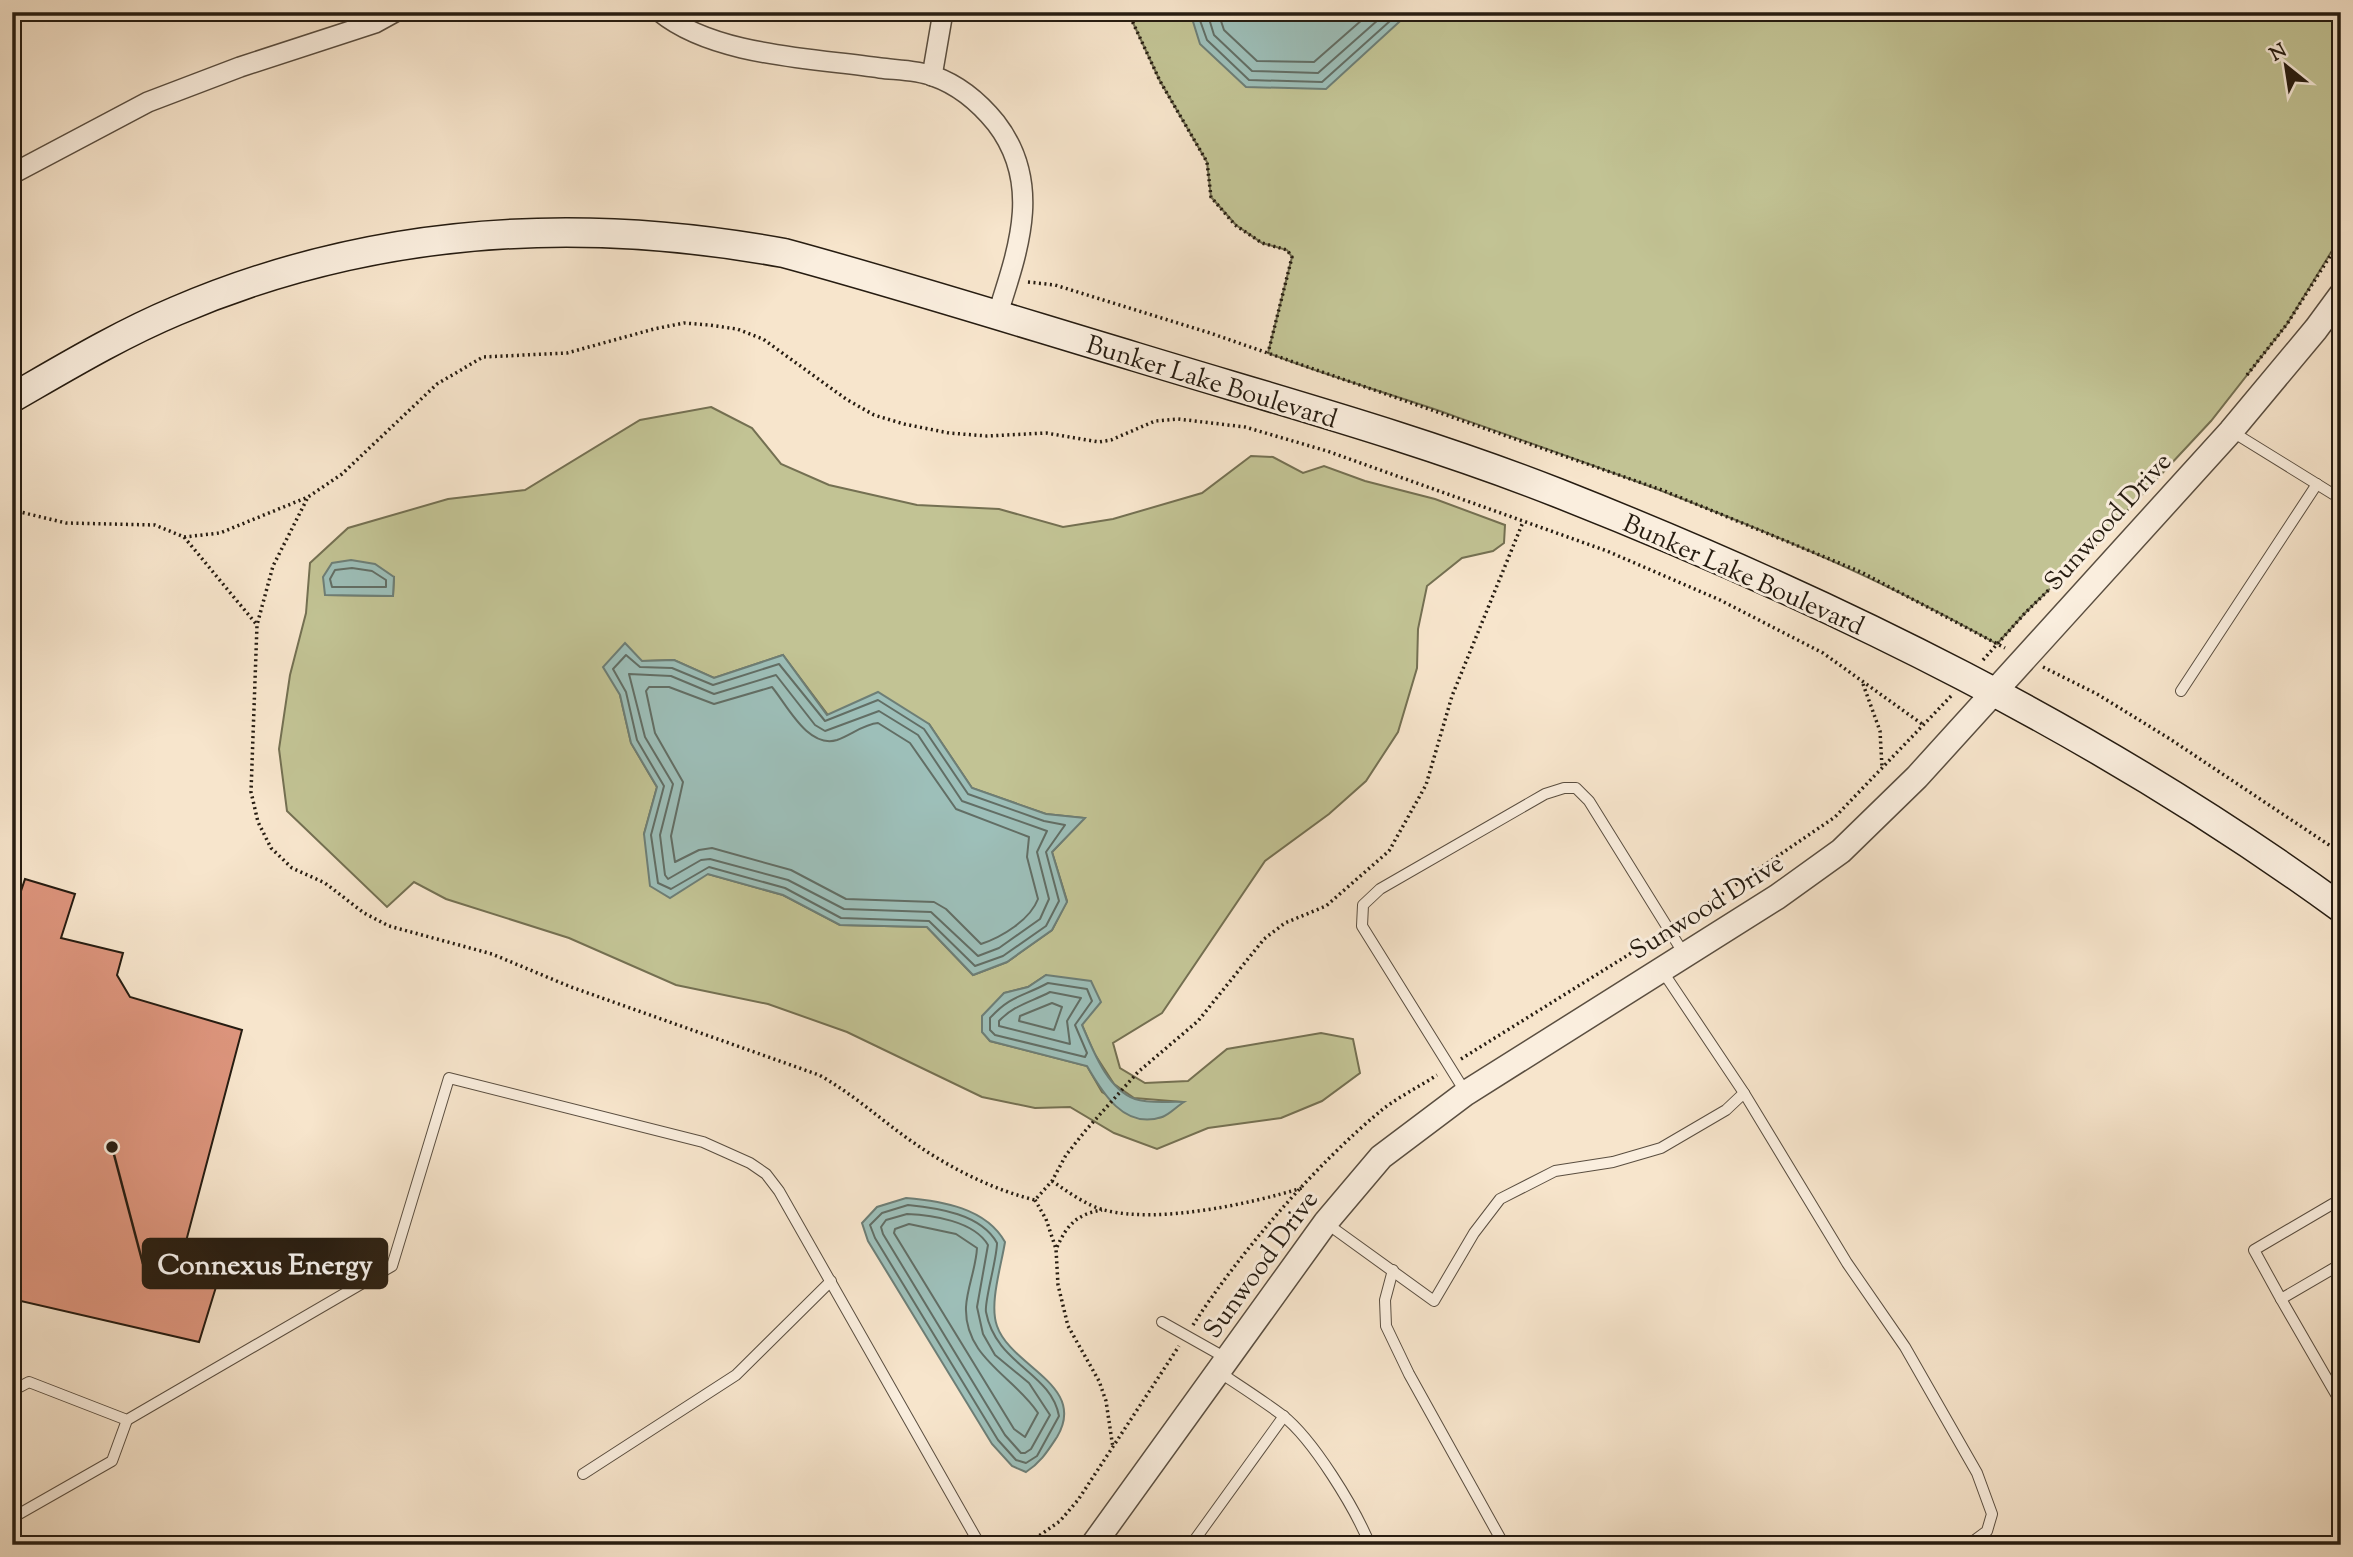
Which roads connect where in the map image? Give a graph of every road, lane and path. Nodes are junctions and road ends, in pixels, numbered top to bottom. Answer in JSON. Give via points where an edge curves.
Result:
{"nodes":[{"id":1,"x":395,"y":12,"type":"edge"},
{"id":2,"x":660,"y":12,"type":"edge"},
{"id":3,"x":943,"y":12,"type":"edge"},
{"id":4,"x":1128,"y":12,"type":"edge"},
{"id":5,"x":932,"y":76,"type":"junction"},
{"id":6,"x":12,"y":174,"type":"edge"},
{"id":7,"x":2341,"y":239,"type":"edge"},
{"id":8,"x":1009,"y":280,"type":"junction"},
{"id":9,"x":2341,"y":295,"type":"edge"},
{"id":10,"x":998,"y":316,"type":"junction"},
{"id":11,"x":1268,"y":353,"type":"junction"},
{"id":12,"x":2241,"y":382,"type":"dead end"},
{"id":13,"x":12,"y":398,"type":"edge"},
{"id":14,"x":2231,"y":431,"type":"junction"},
{"id":15,"x":2316,"y":484,"type":"junction"},
{"id":16,"x":308,"y":497,"type":"junction"},
{"id":17,"x":2341,"y":499,"type":"edge"},
{"id":18,"x":12,"y":510,"type":"edge"},
{"id":19,"x":1524,"y":521,"type":"junction"},
{"id":20,"x":184,"y":537,"type":"junction"},
{"id":21,"x":2099,"y":541,"type":"dead end"},
{"id":22,"x":257,"y":625,"type":"junction"},
{"id":23,"x":2047,"y":670,"type":"dead end"},
{"id":24,"x":1862,"y":682,"type":"junction"},
{"id":25,"x":2181,"y":691,"type":"dead end"},
{"id":26,"x":1992,"y":692,"type":"junction"},
{"id":27,"x":1942,"y":705,"type":"dead end"},
{"id":28,"x":1882,"y":768,"type":"dead end"},
{"id":29,"x":2341,"y":853,"type":"edge"},
{"id":30,"x":2341,"y":908,"type":"edge"},
{"id":31,"x":1684,"y":955,"type":"junction"},
{"id":32,"x":1661,"y":969,"type":"junction"},
{"id":33,"x":1466,"y":1093,"type":"junction"},
{"id":34,"x":1744,"y":1093,"type":"junction"},
{"id":35,"x":1052,"y":1181,"type":"junction"},
{"id":36,"x":1304,"y":1187,"type":"dead end"},
{"id":37,"x":2341,"y":1199,"type":"edge"},
{"id":38,"x":1035,"y":1200,"type":"junction"},
{"id":39,"x":1104,"y":1210,"type":"junction"},
{"id":40,"x":1326,"y":1222,"type":"junction"},
{"id":41,"x":1056,"y":1249,"type":"junction"},
{"id":42,"x":2341,"y":1264,"type":"edge"},
{"id":43,"x":1393,"y":1270,"type":"junction"},
{"id":44,"x":831,"y":1282,"type":"junction"},
{"id":45,"x":2281,"y":1299,"type":"junction"},
{"id":46,"x":1162,"y":1322,"type":"dead end"},
{"id":47,"x":1224,"y":1366,"type":"junction"},
{"id":48,"x":12,"y":1391,"type":"edge"},
{"id":49,"x":2341,"y":1403,"type":"edge"},
{"id":50,"x":1284,"y":1416,"type":"junction"},
{"id":51,"x":127,"y":1420,"type":"junction"},
{"id":52,"x":1113,"y":1449,"type":"dead end"},
{"id":53,"x":583,"y":1474,"type":"dead end"},
{"id":54,"x":12,"y":1518,"type":"edge"},
{"id":55,"x":980,"y":1545,"type":"edge"},
{"id":56,"x":1093,"y":1545,"type":"edge"},
{"id":57,"x":1191,"y":1545,"type":"edge"},
{"id":58,"x":1370,"y":1545,"type":"edge"},
{"id":59,"x":1504,"y":1545,"type":"edge"},
{"id":60,"x":1968,"y":1545,"type":"edge"}],
"edges":[{"from":1,"to":6,"type":"street","via":[[148,102]]},
{"from":2,"to":5,"type":"street","via":[[680,28],[733,46]]},
{"from":3,"to":5,"type":"street"},
{"from":4,"to":11,"type":"path","via":[[1160,81],[1207,162],[1211,197],[1236,225],[1262,243],[1287,250],[1292,257]]},
{"from":5,"to":8,"type":"street","via":[[978,100],[1015,154],[1025,194],[1025,218]]},
{"from":7,"to":12,"type":"path","via":[[2287,324]]},
{"from":8,"to":10,"type":"street"},
{"from":8,"to":11,"type":"path","via":[[1055,285]]},
{"from":9,"to":14,"type":"street","name":"Sunwood Drive"},
{"from":10,"to":13,"type":"main road","name":"Bunker Lake Boulevard","via":[[748,246],[611,231],[505,233],[378,250],[266,278],[114,340]]},
{"from":10,"to":26,"type":"main road","name":"Bunker Lake Boulevard","via":[[1556,492],[1844,617]]},
{"from":11,"to":21,"type":"path","via":[[1737,520],[1860,572],[1997,644]]},
{"from":14,"to":15,"type":"lane"},
{"from":14,"to":26,"type":"street","name":"Sunwood Drive"},
{"from":15,"to":17,"type":"lane"},
{"from":15,"to":25,"type":"lane"},
{"from":16,"to":19,"type":"path","via":[[342,474],[438,384],[468,363],[505,354],[567,353],[684,323],[737,329],[763,339],[846,399],[874,415],[904,424],[949,433],[1046,433],[1098,442],[1155,421],[1178,419],[1245,427]]},
{"from":16,"to":20,"type":"path","via":[[220,533]]},
{"from":16,"to":22,"type":"path","via":[[270,574]]},
{"from":18,"to":20,"type":"path","via":[[66,523],[155,525]]},
{"from":19,"to":24,"type":"path","via":[[1720,600],[1822,653]]},
{"from":19,"to":35,"type":"path","via":[[1452,696],[1426,785],[1390,851],[1326,906],[1285,923],[1264,939],[1198,1021],[1138,1072],[1086,1130]]},
{"from":20,"to":22,"type":"path"},
{"from":22,"to":38,"type":"path","via":[[251,792],[262,834],[292,868],[325,883],[363,913],[389,926],[492,954],[583,992],[819,1075],[939,1159],[1010,1194]]},
{"from":23,"to":29,"type":"path","via":[[2160,733]]},
{"from":24,"to":27,"type":"path","via":[[1922,724]]},
{"from":24,"to":28,"type":"path","via":[[1880,731]]},
{"from":26,"to":30,"type":"main road","name":"Bunker Lake Boulevard","via":[[2157,782]]},
{"from":26,"to":31,"type":"street","name":"Sunwood Drive","via":[[1917,776],[1841,850]]},
{"from":31,"to":32,"type":"street","name":"Sunwood Drive"},
{"from":31,"to":33,"type":"lane","via":[[1589,801],[1576,788],[1545,794],[1380,889],[1363,905],[1362,926]]},
{"from":32,"to":33,"type":"street","name":"Sunwood Drive"},
{"from":32,"to":34,"type":"lane"},
{"from":33,"to":40,"type":"street","name":"Sunwood Drive","via":[[1381,1157]]},
{"from":34,"to":43,"type":"lane","via":[[1726,1110],[1661,1148],[1613,1162],[1555,1171],[1500,1199],[1434,1300]]},
{"from":34,"to":60,"type":"lane","via":[[1847,1263],[1905,1348],[1977,1473],[1992,1514],[1987,1531]]},
{"from":35,"to":38,"type":"path"},
{"from":35,"to":39,"type":"path"},
{"from":36,"to":39,"type":"path","via":[[1224,1207],[1139,1213]]},
{"from":37,"to":45,"type":"lane","via":[[2254,1250]]},
{"from":38,"to":41,"type":"path"},
{"from":39,"to":41,"type":"path","via":[[1077,1217]]},
{"from":40,"to":43,"type":"lane"},
{"from":40,"to":47,"type":"street","name":"Sunwood Drive"},
{"from":41,"to":52,"type":"path","via":[[1062,1306],[1099,1381]]},
{"from":42,"to":45,"type":"lane"},
{"from":43,"to":59,"type":"lane","via":[[1385,1300],[1386,1326]]},
{"from":44,"to":51,"type":"lane","via":[[779,1191],[750,1163],[703,1142],[449,1078],[392,1266]]},
{"from":44,"to":53,"type":"lane","via":[[736,1375]]},
{"from":44,"to":55,"type":"lane"},
{"from":45,"to":49,"type":"lane"},
{"from":46,"to":47,"type":"lane"},
{"from":47,"to":50,"type":"lane"},
{"from":47,"to":56,"type":"street","name":"Sunwood Drive"},
{"from":48,"to":51,"type":"lane","via":[[29,1382]]},
{"from":50,"to":57,"type":"lane"},
{"from":50,"to":58,"type":"lane","via":[[1303,1436],[1359,1519]]},
{"from":51,"to":54,"type":"lane","via":[[112,1461]]}]}
